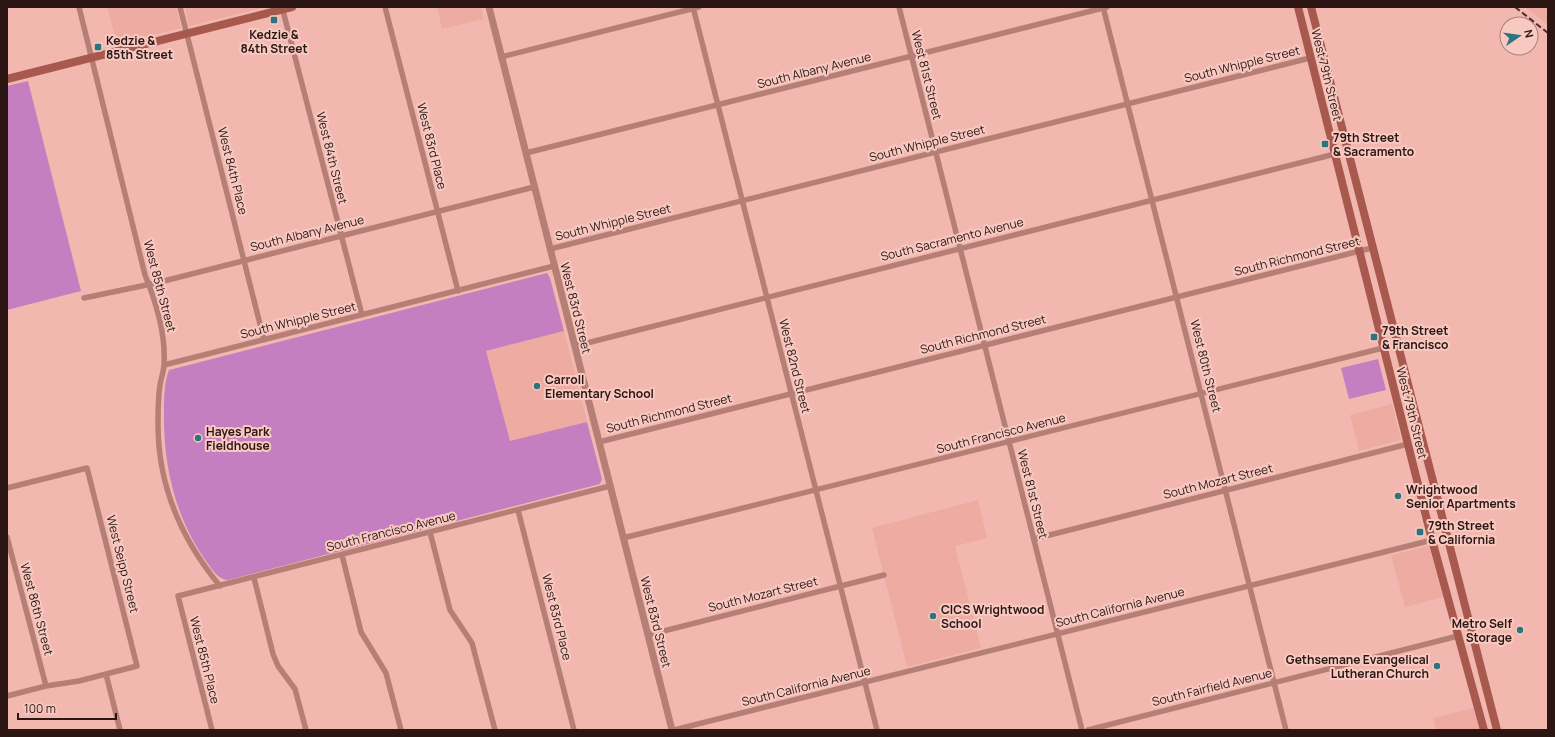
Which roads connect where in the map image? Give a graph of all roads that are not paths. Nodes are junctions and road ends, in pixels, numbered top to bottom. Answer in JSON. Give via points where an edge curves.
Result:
{"nodes":[{"id":1,"x":79,"y":7,"type":"edge"},
{"id":2,"x":180,"y":7,"type":"edge"},
{"id":3,"x":292,"y":7,"type":"edge"},
{"id":4,"x":385,"y":7,"type":"edge"},
{"id":5,"x":489,"y":7,"type":"edge"},
{"id":6,"x":696,"y":7,"type":"edge"},
{"id":7,"x":899,"y":7,"type":"edge"},
{"id":8,"x":1105,"y":7,"type":"edge"},
{"id":9,"x":1298,"y":7,"type":"edge"},
{"id":10,"x":1311,"y":7,"type":"edge"},
{"id":11,"x":283,"y":8,"type":"edge"},
{"id":12,"x":187,"y":33,"type":"junction"},
{"id":13,"x":501,"y":57,"type":"junction"},
{"id":14,"x":911,"y":57,"type":"junction"},
{"id":15,"x":91,"y":58,"type":"junction"},
{"id":16,"x":1310,"y":58,"type":"junction"},
{"id":17,"x":7,"y":79,"type":"edge"},
{"id":18,"x":1128,"y":104,"type":"junction"},
{"id":19,"x":718,"y":105,"type":"junction"},
{"id":20,"x":935,"y":152,"type":"junction"},
{"id":21,"x":526,"y":153,"type":"junction"},
{"id":22,"x":1335,"y":154,"type":"junction"},
{"id":23,"x":534,"y":187,"type":"junction"},
{"id":24,"x":1152,"y":200,"type":"junction"},
{"id":25,"x":742,"y":201,"type":"junction"},
{"id":26,"x":437,"y":211,"type":"junction"},
{"id":27,"x":341,"y":236,"type":"junction"},
{"id":28,"x":1372,"y":248,"type":"junction"},
{"id":29,"x":550,"y":249,"type":"junction"},
{"id":30,"x":960,"y":249,"type":"junction"},
{"id":31,"x":1359,"y":252,"type":"junction"},
{"id":32,"x":245,"y":260,"type":"junction"},
{"id":33,"x":554,"y":266,"type":"junction"},
{"id":34,"x":149,"y":284,"type":"junction"},
{"id":35,"x":458,"y":291,"type":"junction"},
{"id":36,"x":1177,"y":297,"type":"junction"},
{"id":37,"x":84,"y":298,"type":"dead end"},
{"id":38,"x":767,"y":298,"type":"junction"},
{"id":39,"x":362,"y":315,"type":"junction"},
{"id":40,"x":264,"y":340,"type":"junction"},
{"id":41,"x":984,"y":345,"type":"junction"},
{"id":42,"x":575,"y":346,"type":"junction"},
{"id":43,"x":1383,"y":348,"type":"junction"},
{"id":44,"x":164,"y":365,"type":"junction"},
{"id":45,"x":791,"y":394,"type":"junction"},
{"id":46,"x":1201,"y":394,"type":"junction"},
{"id":47,"x":599,"y":442,"type":"junction"},
{"id":48,"x":1009,"y":442,"type":"junction"},
{"id":49,"x":1408,"y":444,"type":"junction"},
{"id":50,"x":610,"y":486,"type":"junction"},
{"id":51,"x":7,"y":488,"type":"edge"},
{"id":52,"x":816,"y":490,"type":"junction"},
{"id":53,"x":1226,"y":490,"type":"junction"},
{"id":54,"x":518,"y":510,"type":"junction"},
{"id":55,"x":430,"y":532,"type":"junction"},
{"id":56,"x":7,"y":537,"type":"edge"},
{"id":57,"x":623,"y":538,"type":"junction"},
{"id":58,"x":1034,"y":540,"type":"junction"},
{"id":59,"x":1432,"y":540,"type":"junction"},
{"id":60,"x":342,"y":555,"type":"junction"},
{"id":61,"x":884,"y":575,"type":"dead end"},
{"id":62,"x":254,"y":578,"type":"junction"},
{"id":63,"x":220,"y":586,"type":"junction"},
{"id":64,"x":840,"y":586,"type":"junction"},
{"id":65,"x":1250,"y":586,"type":"junction"},
{"id":66,"x":178,"y":596,"type":"joint"},
{"id":67,"x":1058,"y":634,"type":"junction"},
{"id":68,"x":648,"y":635,"type":"junction"},
{"id":69,"x":1458,"y":636,"type":"junction"},
{"id":70,"x":106,"y":674,"type":"junction"},
{"id":71,"x":865,"y":682,"type":"junction"},
{"id":72,"x":1275,"y":683,"type":"junction"},
{"id":73,"x":46,"y":686,"type":"junction"},
{"id":74,"x":7,"y":696,"type":"edge"},
{"id":75,"x":120,"y":730,"type":"edge"},
{"id":76,"x":212,"y":730,"type":"edge"},
{"id":77,"x":306,"y":730,"type":"edge"},
{"id":78,"x":401,"y":730,"type":"edge"},
{"id":79,"x":495,"y":730,"type":"edge"},
{"id":80,"x":574,"y":730,"type":"edge"},
{"id":81,"x":673,"y":730,"type":"edge"},
{"id":82,"x":877,"y":730,"type":"edge"},
{"id":83,"x":1082,"y":730,"type":"edge"},
{"id":84,"x":1088,"y":730,"type":"edge"},
{"id":85,"x":1286,"y":730,"type":"edge"},
{"id":86,"x":1484,"y":730,"type":"edge"},
{"id":87,"x":1497,"y":730,"type":"edge"}],
"edges":[{"from":1,"to":15,"type":"street","name":"West 85th Street"},
{"from":2,"to":12,"type":"street","name":"West 84th Place"},
{"from":3,"to":11,"type":"main road"},
{"from":4,"to":26,"type":"street","name":"West 83rd Place"},
{"from":5,"to":13,"type":"street","name":"West 83rd Street"},
{"from":6,"to":13,"type":"street"},
{"from":6,"to":19,"type":"street","name":"West 82nd Street"},
{"from":7,"to":14,"type":"street","name":"West 81st Street"},
{"from":8,"to":14,"type":"street","name":"South Albany Avenue"},
{"from":8,"to":18,"type":"street","name":"West 80th Street"},
{"from":9,"to":16,"type":"main road","name":"West 79th Street"},
{"from":10,"to":28,"type":"main road","name":"West 79th Street"},
{"from":11,"to":12,"type":"main road"},
{"from":11,"to":27,"type":"street","name":"West 84th Street"},
{"from":12,"to":15,"type":"main road"},
{"from":12,"to":32,"type":"street","name":"West 84th Place"},
{"from":13,"to":21,"type":"street","name":"West 83rd Street"},
{"from":14,"to":19,"type":"street","name":"South Albany Avenue"},
{"from":14,"to":20,"type":"street","name":"West 81st Street"},
{"from":15,"to":17,"type":"main road"},
{"from":15,"to":34,"type":"street","name":"West 85th Street"},
{"from":16,"to":18,"type":"street","name":"South Whipple Street"},
{"from":16,"to":22,"type":"main road","name":"West 79th Street"},
{"from":18,"to":20,"type":"street","name":"South Whipple Street"},
{"from":18,"to":24,"type":"street","name":"West 80th Street"},
{"from":19,"to":21,"type":"street","name":"South Albany Avenue"},
{"from":19,"to":25,"type":"street","name":"West 82nd Street"},
{"from":20,"to":25,"type":"street","name":"South Whipple Street"},
{"from":20,"to":30,"type":"street","name":"West 81st Street"},
{"from":21,"to":23,"type":"street","name":"West 83rd Street"},
{"from":22,"to":24,"type":"street","name":"South Sacramento Avenue"},
{"from":22,"to":31,"type":"main road","name":"West 79th Street"},
{"from":23,"to":26,"type":"street","name":"South Albany Avenue"},
{"from":23,"to":29,"type":"street","name":"West 83rd Street"},
{"from":24,"to":30,"type":"street","name":"South Sacramento Avenue"},
{"from":24,"to":36,"type":"street","name":"West 80th Street"},
{"from":25,"to":29,"type":"street","name":"South Whipple Street"},
{"from":25,"to":38,"type":"street","name":"West 82nd Street"},
{"from":26,"to":27,"type":"street","name":"South Albany Avenue"},
{"from":26,"to":35,"type":"street","name":"West 83rd Place"},
{"from":27,"to":32,"type":"street","name":"South Albany Avenue"},
{"from":27,"to":39,"type":"street","name":"West 84th Street"},
{"from":28,"to":31,"type":"street","name":"South Richmond Street"},
{"from":28,"to":87,"type":"main road","name":"West 79th Street"},
{"from":29,"to":33,"type":"street","name":"West 83rd Street"},
{"from":30,"to":38,"type":"street","name":"South Sacramento Avenue"},
{"from":30,"to":41,"type":"street","name":"West 81st Street"},
{"from":31,"to":36,"type":"street","name":"South Richmond Street"},
{"from":31,"to":43,"type":"main road","name":"West 79th Street"},
{"from":32,"to":34,"type":"street","name":"South Albany Avenue"},
{"from":32,"to":40,"type":"street","name":"West 84th Place"},
{"from":33,"to":35,"type":"street","name":"South Whipple Street"},
{"from":33,"to":42,"type":"street","name":"West 83rd Street"},
{"from":34,"to":37,"type":"street","name":"South Albany Avenue"},
{"from":34,"to":44,"type":"street","name":"West 85th Street","via":[[162,331]]},
{"from":35,"to":39,"type":"street","name":"South Whipple Street"},
{"from":36,"to":41,"type":"street","name":"South Richmond Street"},
{"from":36,"to":46,"type":"street","name":"West 80th Street"},
{"from":38,"to":42,"type":"street","name":"South Sacramento Avenue"},
{"from":38,"to":45,"type":"street","name":"West 82nd Street"},
{"from":39,"to":40,"type":"street","name":"South Whipple Street"},
{"from":40,"to":44,"type":"street","name":"South Whipple Street"},
{"from":41,"to":45,"type":"street","name":"South Richmond Street"},
{"from":41,"to":48,"type":"street","name":"West 81st Street"},
{"from":42,"to":47,"type":"street","name":"West 83rd Street"},
{"from":43,"to":46,"type":"street","name":"South Francisco Avenue"},
{"from":43,"to":49,"type":"main road","name":"West 79th Street"},
{"from":44,"to":63,"type":"street","name":"West 85th Street","via":[[158,441],[164,479],[181,529]]},
{"from":45,"to":47,"type":"street","name":"South Richmond Street"},
{"from":45,"to":52,"type":"street","name":"West 82nd Street"},
{"from":46,"to":48,"type":"street","name":"South Francisco Avenue"},
{"from":46,"to":53,"type":"street","name":"West 80th Street"},
{"from":47,"to":50,"type":"street","name":"West 83rd Street"},
{"from":48,"to":52,"type":"street","name":"South Francisco Avenue"},
{"from":48,"to":58,"type":"street","name":"West 81st Street"},
{"from":49,"to":53,"type":"street","name":"South Mozart Street"},
{"from":49,"to":59,"type":"main road","name":"West 79th Street"},
{"from":50,"to":54,"type":"street","name":"South Francisco Avenue"},
{"from":50,"to":57,"type":"street","name":"West 83rd Street"},
{"from":51,"to":70,"type":"street","name":"West Seipp Street","via":[[87,468],[137,666]]},
{"from":52,"to":57,"type":"street","name":"South Francisco Avenue"},
{"from":52,"to":64,"type":"street","name":"West 82nd Street"},
{"from":53,"to":58,"type":"street","name":"South Mozart Street"},
{"from":53,"to":65,"type":"street","name":"West 80th Street"},
{"from":54,"to":55,"type":"street","name":"South Francisco Avenue"},
{"from":54,"to":80,"type":"street","name":"West 83rd Place"},
{"from":55,"to":60,"type":"street","name":"South Francisco Avenue"},
{"from":55,"to":79,"type":"street","via":[[450,610],[469,637],[474,650]]},
{"from":56,"to":73,"type":"street","name":"West 86th Street"},
{"from":57,"to":68,"type":"street","name":"West 83rd Street"},
{"from":58,"to":67,"type":"street","name":"West 81st Street"},
{"from":59,"to":65,"type":"street","name":"South California Avenue"},
{"from":59,"to":69,"type":"main road","name":"West 79th Street"},
{"from":60,"to":62,"type":"street","name":"South Francisco Avenue"},
{"from":60,"to":78,"type":"street","via":[[361,632],[386,673]]},
{"from":61,"to":64,"type":"street","name":"South Mozart Street"},
{"from":62,"to":63,"type":"street","name":"South Francisco Avenue"},
{"from":62,"to":77,"type":"street","via":[[273,654],[278,666],[295,689]]},
{"from":63,"to":66,"type":"street","name":"South Francisco Avenue"},
{"from":64,"to":68,"type":"street","name":"South Mozart Street"},
{"from":64,"to":71,"type":"street","name":"West 82nd Street"},
{"from":65,"to":67,"type":"street","name":"South California Avenue"},
{"from":65,"to":72,"type":"street","name":"West 80th Street"},
{"from":66,"to":76,"type":"street","name":"West 85th Place"},
{"from":67,"to":71,"type":"street","name":"South California Avenue"},
{"from":67,"to":83,"type":"street","name":"West 81st Street"},
{"from":68,"to":81,"type":"street","name":"West 83rd Street"},
{"from":69,"to":72,"type":"street","name":"South Fairfield Avenue"},
{"from":69,"to":86,"type":"main road","name":"West 79th Street"},
{"from":70,"to":73,"type":"street"},
{"from":70,"to":75,"type":"street"},
{"from":71,"to":81,"type":"street","name":"South California Avenue"},
{"from":71,"to":82,"type":"street","name":"West 82nd Street"},
{"from":72,"to":84,"type":"street","name":"South Fairfield Avenue"},
{"from":72,"to":85,"type":"street","name":"West 80th Street"},
{"from":73,"to":74,"type":"street"}]}
